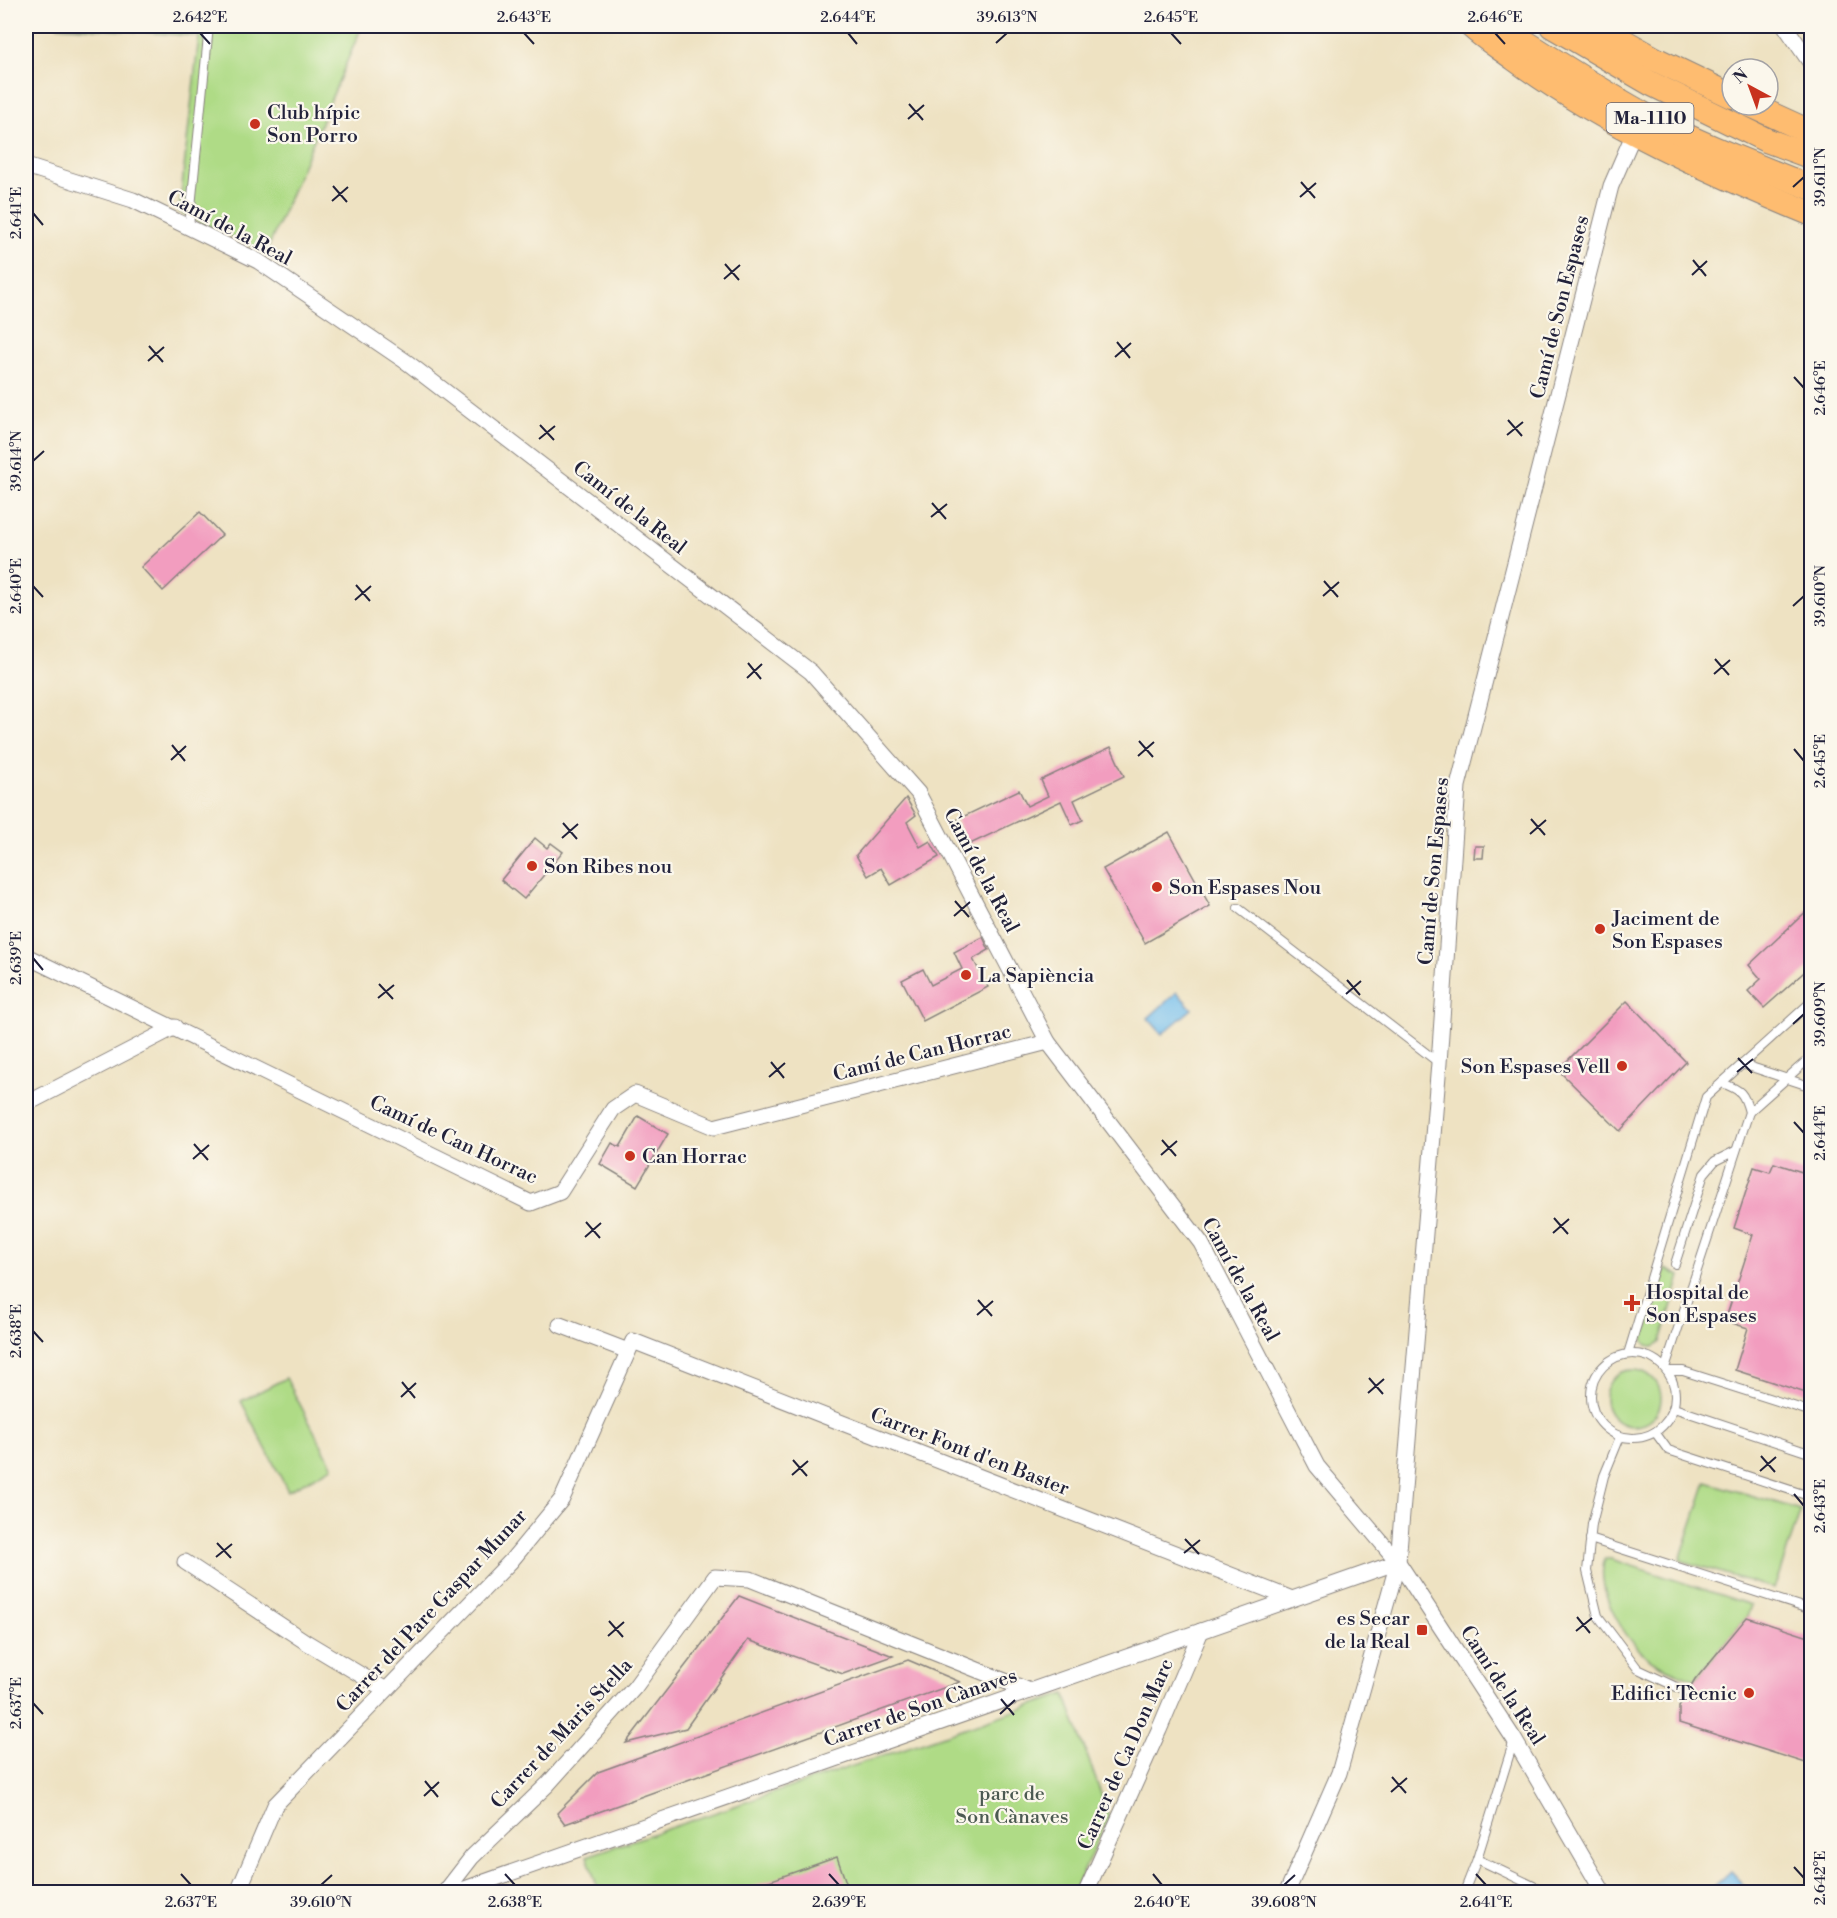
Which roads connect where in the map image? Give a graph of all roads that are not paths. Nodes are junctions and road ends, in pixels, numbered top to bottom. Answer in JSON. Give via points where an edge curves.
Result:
{"nodes":[{"id":1,"x":209,"y":26,"type":"edge"},
{"id":2,"x":1471,"y":26,"type":"edge"},
{"id":3,"x":1500,"y":26,"type":"edge"},
{"id":4,"x":1552,"y":26,"type":"edge"},
{"id":5,"x":1598,"y":26,"type":"edge"},
{"id":6,"x":1785,"y":26,"type":"edge"},
{"id":7,"x":1812,"y":65,"type":"edge"},
{"id":8,"x":1720,"y":90,"type":"edge"},
{"id":9,"x":1777,"y":117,"type":"edge"},
{"id":10,"x":1634,"y":133,"type":"junction"},
{"id":11,"x":1812,"y":133,"type":"edge"},
{"id":12,"x":1812,"y":157,"type":"edge"},
{"id":13,"x":26,"y":166,"type":"edge"},
{"id":14,"x":1812,"y":188,"type":"edge"},
{"id":15,"x":1812,"y":214,"type":"edge"},
{"id":16,"x":189,"y":227,"type":"junction"},
{"id":17,"x":1238,"y":909,"type":"dead end"},
{"id":18,"x":26,"y":956,"type":"edge"},
{"id":19,"x":1812,"y":1001,"type":"edge"},
{"id":20,"x":175,"y":1027,"type":"junction"},
{"id":21,"x":1048,"y":1042,"type":"junction"},
{"id":22,"x":1812,"y":1056,"type":"edge"},
{"id":23,"x":1439,"y":1063,"type":"junction"},
{"id":24,"x":1742,"y":1064,"type":"junction"},
{"id":25,"x":1787,"y":1078,"type":"junction"},
{"id":26,"x":1722,"y":1083,"type":"junction"},
{"id":27,"x":1812,"y":1087,"type":"edge"},
{"id":28,"x":26,"y":1104,"type":"edge"},
{"id":29,"x":1749,"y":1112,"type":"junction"},
{"id":30,"x":1735,"y":1151,"type":"junction"},
{"id":31,"x":1675,"y":1264,"type":"dead end"},
{"id":32,"x":560,"y":1325,"type":"dead end"},
{"id":33,"x":630,"y":1346,"type":"junction"},
{"id":34,"x":1628,"y":1354,"type":"junction"},
{"id":35,"x":1666,"y":1370,"type":"junction"},
{"id":36,"x":1674,"y":1408,"type":"junction"},
{"id":37,"x":1812,"y":1412,"type":"edge"},
{"id":38,"x":1655,"y":1432,"type":"junction"},
{"id":39,"x":1620,"y":1437,"type":"junction"},
{"id":40,"x":1812,"y":1454,"type":"edge"},
{"id":41,"x":1812,"y":1497,"type":"edge"},
{"id":42,"x":1590,"y":1539,"type":"junction"},
{"id":43,"x":184,"y":1562,"type":"dead end"},
{"id":44,"x":1398,"y":1562,"type":"junction"},
{"id":45,"x":1292,"y":1599,"type":"junction"},
{"id":46,"x":1812,"y":1610,"type":"edge"},
{"id":47,"x":1201,"y":1631,"type":"junction"},
{"id":48,"x":386,"y":1690,"type":"junction"},
{"id":49,"x":1030,"y":1691,"type":"junction"},
{"id":50,"x":1687,"y":1692,"type":"dead end"},
{"id":51,"x":1514,"y":1739,"type":"junction"},
{"id":52,"x":1477,"y":1859,"type":"junction"},
{"id":53,"x":238,"y":1893,"type":"edge"},
{"id":54,"x":445,"y":1893,"type":"edge"},
{"id":55,"x":456,"y":1893,"type":"edge"},
{"id":56,"x":1086,"y":1893,"type":"edge"},
{"id":57,"x":1287,"y":1893,"type":"edge"},
{"id":58,"x":1464,"y":1893,"type":"edge"},
{"id":59,"x":1546,"y":1893,"type":"edge"},
{"id":60,"x":1603,"y":1893,"type":"edge"}],
"edges":[{"from":1,"to":16,"type":"lane"},
{"from":2,"to":10,"type":"main road","via":[[1537,75]]},
{"from":3,"to":14,"type":"main road","number":"Ma-1110","via":[[1653,119]]},
{"from":4,"to":12,"type":"main road","number":"Ma-1110","via":[[1650,83],[1766,140]]},
{"from":5,"to":8,"type":"main road"},
{"from":6,"to":7,"type":"street"},
{"from":9,"to":11,"type":"main road"},
{"from":10,"to":15,"type":"main road"},
{"from":10,"to":23,"type":"street","name":"Camí de Son Espases","via":[[1611,186],[1458,786]]},
{"from":13,"to":16,"type":"street","name":"Camí de la Real","via":[[133,200]]},
{"from":16,"to":21,"type":"street","name":"Camí de la Real","via":[[258,261],[408,363],[811,672],[918,793]]},
{"from":17,"to":23,"type":"lane"},
{"from":18,"to":20,"type":"street","name":"Camí de Can Horrac"},
{"from":19,"to":24,"type":"lane"},
{"from":20,"to":21,"type":"street","name":"Camí de Can Horrac","via":[[531,1203],[560,1192],[613,1109],[635,1094],[714,1127]]},
{"from":20,"to":28,"type":"street"},
{"from":21,"to":44,"type":"street","name":"Camí de la Real","via":[[1201,1243],[1317,1466]]},
{"from":22,"to":25,"type":"lane"},
{"from":23,"to":44,"type":"street","name":"Camí de Son Espases"},
{"from":24,"to":25,"type":"lane"},
{"from":24,"to":26,"type":"lane"},
{"from":25,"to":27,"type":"lane"},
{"from":25,"to":29,"type":"lane"},
{"from":26,"to":29,"type":"lane","via":[[1736,1088],[1745,1097]]},
{"from":26,"to":34,"type":"lane","via":[[1706,1097]]},
{"from":29,"to":30,"type":"lane"},
{"from":30,"to":31,"type":"lane","via":[[1715,1161],[1704,1174]]},
{"from":30,"to":35,"type":"lane"},
{"from":32,"to":33,"type":"street","name":"Carrer Font d'en Baster"},
{"from":33,"to":45,"type":"street","name":"Carrer Font d'en Baster"},
{"from":33,"to":48,"type":"street","name":"Carrer del Pare Gaspar Munar","via":[[562,1498],[511,1561]]},
{"from":34,"to":35,"type":"lane","via":[[1654,1360]]},
{"from":34,"to":39,"type":"lane","via":[[1603,1367],[1591,1392],[1597,1419]]},
{"from":35,"to":36,"type":"lane","via":[[1675,1394]]},
{"from":35,"to":37,"type":"lane","via":[[1683,1371]]},
{"from":36,"to":38,"type":"lane","via":[[1670,1418]]},
{"from":36,"to":40,"type":"lane"},
{"from":38,"to":39,"type":"lane","via":[[1632,1439]]},
{"from":38,"to":41,"type":"lane","via":[[1668,1450]]},
{"from":39,"to":42,"type":"lane","via":[[1604,1476]]},
{"from":42,"to":46,"type":"lane"},
{"from":42,"to":50,"type":"lane","via":[[1587,1571],[1598,1616],[1638,1669]]},
{"from":43,"to":48,"type":"street"},
{"from":44,"to":45,"type":"street","name":"Carrer de Son Cànaves"},
{"from":44,"to":51,"type":"street","name":"Camí de la Real"},
{"from":44,"to":57,"type":"street","name":"Camí de Son Espases","via":[[1339,1773]]},
{"from":45,"to":47,"type":"street","name":"Carrer de Son Cànaves"},
{"from":47,"to":49,"type":"street","name":"Carrer de Son Cànaves"},
{"from":47,"to":56,"type":"street","name":"Carrer de Ca Don Marc"},
{"from":48,"to":53,"type":"street","name":"Carrer del Pare Gaspar Munar","via":[[275,1805]]},
{"from":49,"to":54,"type":"street","name":"Carrer de Maris Stella","via":[[750,1579],[715,1577],[635,1687],[548,1785],[472,1857]]},
{"from":49,"to":55,"type":"street","name":"Carrer de Son Cànaves"},
{"from":51,"to":52,"type":"lane"},
{"from":51,"to":60,"type":"street","name":"Camí de la Real"},
{"from":52,"to":58,"type":"lane"},
{"from":52,"to":59,"type":"lane"}]}
